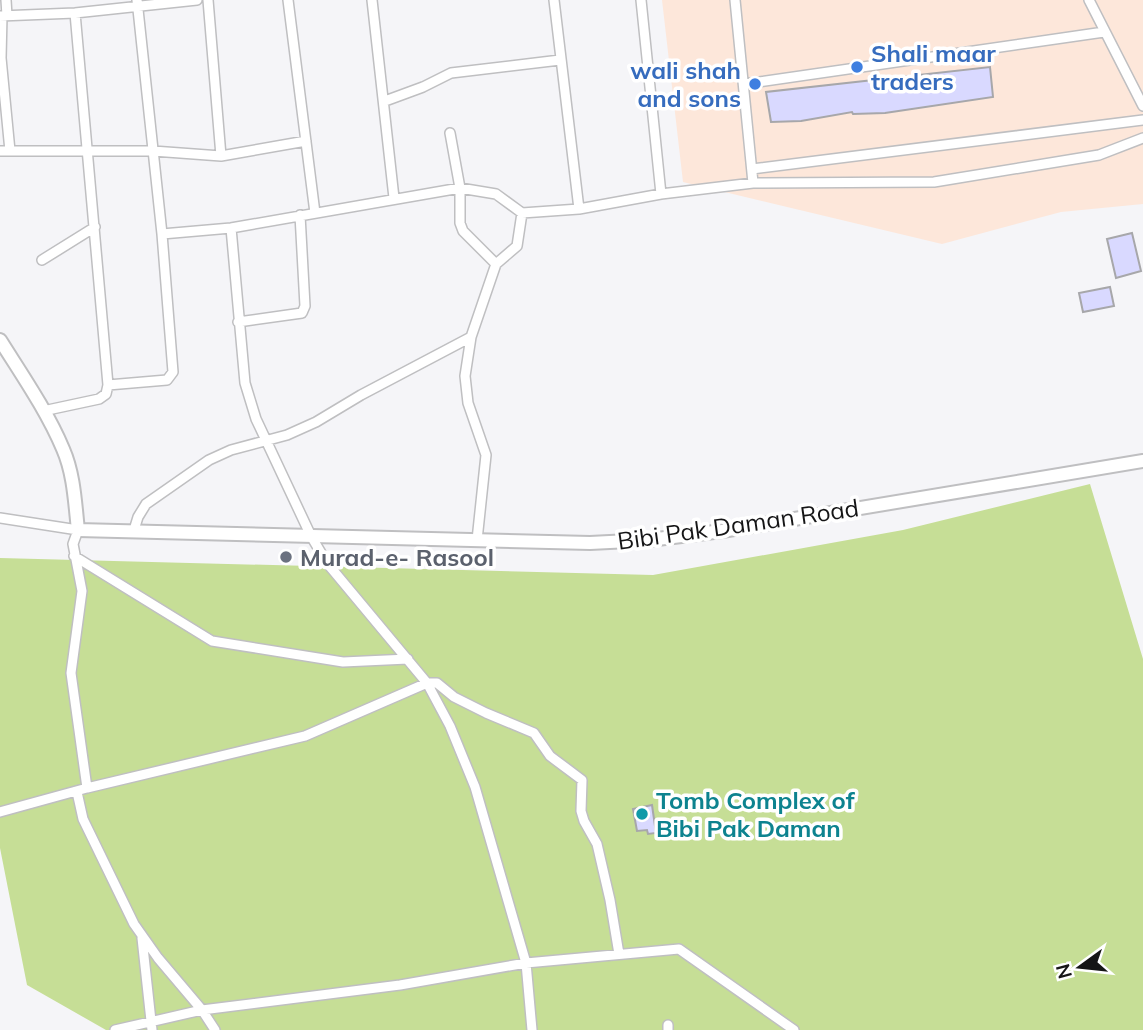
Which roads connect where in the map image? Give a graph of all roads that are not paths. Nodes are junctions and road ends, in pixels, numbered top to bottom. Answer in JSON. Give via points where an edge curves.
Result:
{"nodes":[{"id":1,"x":6,"y":0,"type":"edge"},
{"id":2,"x":197,"y":0,"type":"edge"},
{"id":3,"x":208,"y":0,"type":"edge"},
{"id":4,"x":288,"y":0,"type":"edge"},
{"id":5,"x":372,"y":0,"type":"edge"},
{"id":6,"x":554,"y":0,"type":"edge"},
{"id":7,"x":641,"y":0,"type":"edge"},
{"id":8,"x":735,"y":0,"type":"edge"},
{"id":9,"x":1089,"y":0,"type":"edge"},
{"id":10,"x":138,"y":3,"type":"edge"},
{"id":11,"x":75,"y":13,"type":"junction"},
{"id":12,"x":3,"y":16,"type":"edge"},
{"id":13,"x":1104,"y":32,"type":"junction"},
{"id":14,"x":561,"y":60,"type":"junction"},
{"id":15,"x":745,"y":84,"type":"junction"},
{"id":16,"x":385,"y":101,"type":"junction"},
{"id":17,"x":1143,"y":106,"type":"edge"},
{"id":18,"x":1143,"y":120,"type":"edge"},
{"id":19,"x":450,"y":132,"type":"dead end"},
{"id":20,"x":1143,"y":138,"type":"edge"},
{"id":21,"x":306,"y":141,"type":"junction"},
{"id":22,"x":5,"y":151,"type":"edge"},
{"id":23,"x":153,"y":151,"type":"junction"},
{"id":24,"x":88,"y":152,"type":"junction"},
{"id":25,"x":221,"y":156,"type":"junction"},
{"id":26,"x":752,"y":169,"type":"junction"},
{"id":27,"x":753,"y":183,"type":"junction"},
{"id":28,"x":460,"y":188,"type":"junction"},
{"id":29,"x":661,"y":194,"type":"junction"},
{"id":30,"x":394,"y":198,"type":"junction"},
{"id":31,"x":579,"y":209,"type":"junction"},
{"id":32,"x":315,"y":213,"type":"junction"},
{"id":33,"x":522,"y":213,"type":"junction"},
{"id":34,"x":300,"y":215,"type":"junction"},
{"id":35,"x":95,"y":227,"type":"junction"},
{"id":36,"x":231,"y":228,"type":"junction"},
{"id":37,"x":162,"y":234,"type":"junction"},
{"id":38,"x":42,"y":260,"type":"dead end"},
{"id":39,"x":496,"y":264,"type":"junction"},
{"id":40,"x":238,"y":322,"type":"junction"},
{"id":41,"x":471,"y":337,"type":"junction"},
{"id":42,"x":0,"y":340,"type":"edge"},
{"id":43,"x":108,"y":385,"type":"junction"},
{"id":44,"x":44,"y":411,"type":"junction"},
{"id":45,"x":265,"y":442,"type":"junction"},
{"id":46,"x":1143,"y":461,"type":"edge"},
{"id":47,"x":0,"y":518,"type":"edge"},
{"id":48,"x":78,"y":530,"type":"junction"},
{"id":49,"x":134,"y":530,"type":"junction"},
{"id":50,"x":311,"y":536,"type":"junction"},
{"id":51,"x":477,"y":540,"type":"junction"},
{"id":52,"x":74,"y":556,"type":"junction"},
{"id":53,"x":408,"y":659,"type":"junction"},
{"id":54,"x":427,"y":683,"type":"junction"},
{"id":55,"x":87,"y":788,"type":"junction"},
{"id":56,"x":77,"y":792,"type":"junction"},
{"id":57,"x":0,"y":812,"type":"edge"},
{"id":58,"x":142,"y":937,"type":"junction"},
{"id":59,"x":619,"y":954,"type":"junction"},
{"id":60,"x":526,"y":963,"type":"junction"},
{"id":61,"x":202,"y":1010,"type":"junction"},
{"id":62,"x":152,"y":1026,"type":"edge"},
{"id":63,"x":115,"y":1030,"type":"edge"},
{"id":64,"x":215,"y":1030,"type":"edge"},
{"id":65,"x":532,"y":1030,"type":"edge"},
{"id":66,"x":794,"y":1030,"type":"edge"}],
"edges":[{"from":1,"to":12,"type":"street"},
{"from":2,"to":10,"type":"street"},
{"from":3,"to":25,"type":"street"},
{"from":4,"to":21,"type":"street"},
{"from":5,"to":16,"type":"street"},
{"from":6,"to":14,"type":"street"},
{"from":7,"to":29,"type":"street"},
{"from":8,"to":15,"type":"street"},
{"from":9,"to":13,"type":"street"},
{"from":10,"to":11,"type":"street"},
{"from":10,"to":23,"type":"street"},
{"from":11,"to":12,"type":"street"},
{"from":11,"to":24,"type":"street"},
{"from":12,"to":22,"type":"street"},
{"from":13,"to":15,"type":"street"},
{"from":13,"to":17,"type":"street"},
{"from":14,"to":16,"type":"street","via":[[451,72]]},
{"from":14,"to":31,"type":"street"},
{"from":15,"to":26,"type":"street"},
{"from":16,"to":30,"type":"street"},
{"from":18,"to":26,"type":"street"},
{"from":19,"to":28,"type":"street"},
{"from":20,"to":27,"type":"street","via":[[1099,155],[934,182]]},
{"from":21,"to":25,"type":"street"},
{"from":21,"to":32,"type":"street"},
{"from":22,"to":24,"type":"street"},
{"from":23,"to":24,"type":"street"},
{"from":23,"to":25,"type":"street"},
{"from":23,"to":37,"type":"street"},
{"from":24,"to":35,"type":"street"},
{"from":26,"to":27,"type":"street"},
{"from":27,"to":29,"type":"street"},
{"from":28,"to":30,"type":"street"},
{"from":28,"to":33,"type":"street","via":[[496,194]]},
{"from":28,"to":39,"type":"street","via":[[463,231]]},
{"from":29,"to":31,"type":"street"},
{"from":30,"to":32,"type":"street"},
{"from":31,"to":33,"type":"street"},
{"from":32,"to":34,"type":"street"},
{"from":33,"to":39,"type":"street","via":[[517,246]]},
{"from":34,"to":36,"type":"street"},
{"from":34,"to":40,"type":"street","via":[[302,313]]},
{"from":35,"to":38,"type":"street"},
{"from":35,"to":43,"type":"street"},
{"from":36,"to":37,"type":"street"},
{"from":36,"to":40,"type":"street"},
{"from":37,"to":43,"type":"street","via":[[173,372],[167,380]]},
{"from":39,"to":41,"type":"street"},
{"from":40,"to":45,"type":"street","via":[[248,398]]},
{"from":41,"to":45,"type":"street","via":[[316,422]]},
{"from":41,"to":51,"type":"street","via":[[465,376],[468,403],[486,455]]},
{"from":42,"to":44,"type":"street"},
{"from":43,"to":44,"type":"street","via":[[99,399]]},
{"from":44,"to":48,"type":"street","via":[[70,469]]},
{"from":45,"to":49,"type":"street","via":[[209,460],[146,504]]},
{"from":45,"to":50,"type":"street"},
{"from":46,"to":51,"type":"street","name":"Bibi Pak Daman Road","via":[[686,535],[590,543]]},
{"from":47,"to":48,"type":"street"},
{"from":48,"to":49,"type":"street","name":"Bibi Pak Daman Road"},
{"from":48,"to":52,"type":"street"},
{"from":49,"to":50,"type":"street","name":"Bibi Pak Daman Road"},
{"from":50,"to":51,"type":"street","name":"Bibi Pak Daman Road"},
{"from":50,"to":53,"type":"street","via":[[327,563]]},
{"from":52,"to":53,"type":"street","via":[[212,641],[343,662]]},
{"from":52,"to":55,"type":"street","via":[[82,591],[71,673]]},
{"from":53,"to":54,"type":"street"},
{"from":54,"to":55,"type":"street","via":[[305,736]]},
{"from":54,"to":59,"type":"street","via":[[534,733],[550,756],[582,780],[581,811],[597,845]]},
{"from":54,"to":60,"type":"street","via":[[475,787]]},
{"from":55,"to":56,"type":"street"},
{"from":56,"to":57,"type":"street"},
{"from":56,"to":58,"type":"street","via":[[83,820]]},
{"from":58,"to":61,"type":"street"},
{"from":58,"to":62,"type":"street"},
{"from":59,"to":60,"type":"street"},
{"from":59,"to":66,"type":"street","via":[[679,949]]},
{"from":60,"to":61,"type":"street","via":[[400,985]]},
{"from":60,"to":65,"type":"street"},
{"from":61,"to":62,"type":"street"},
{"from":61,"to":64,"type":"street"},
{"from":62,"to":63,"type":"street"}]}
